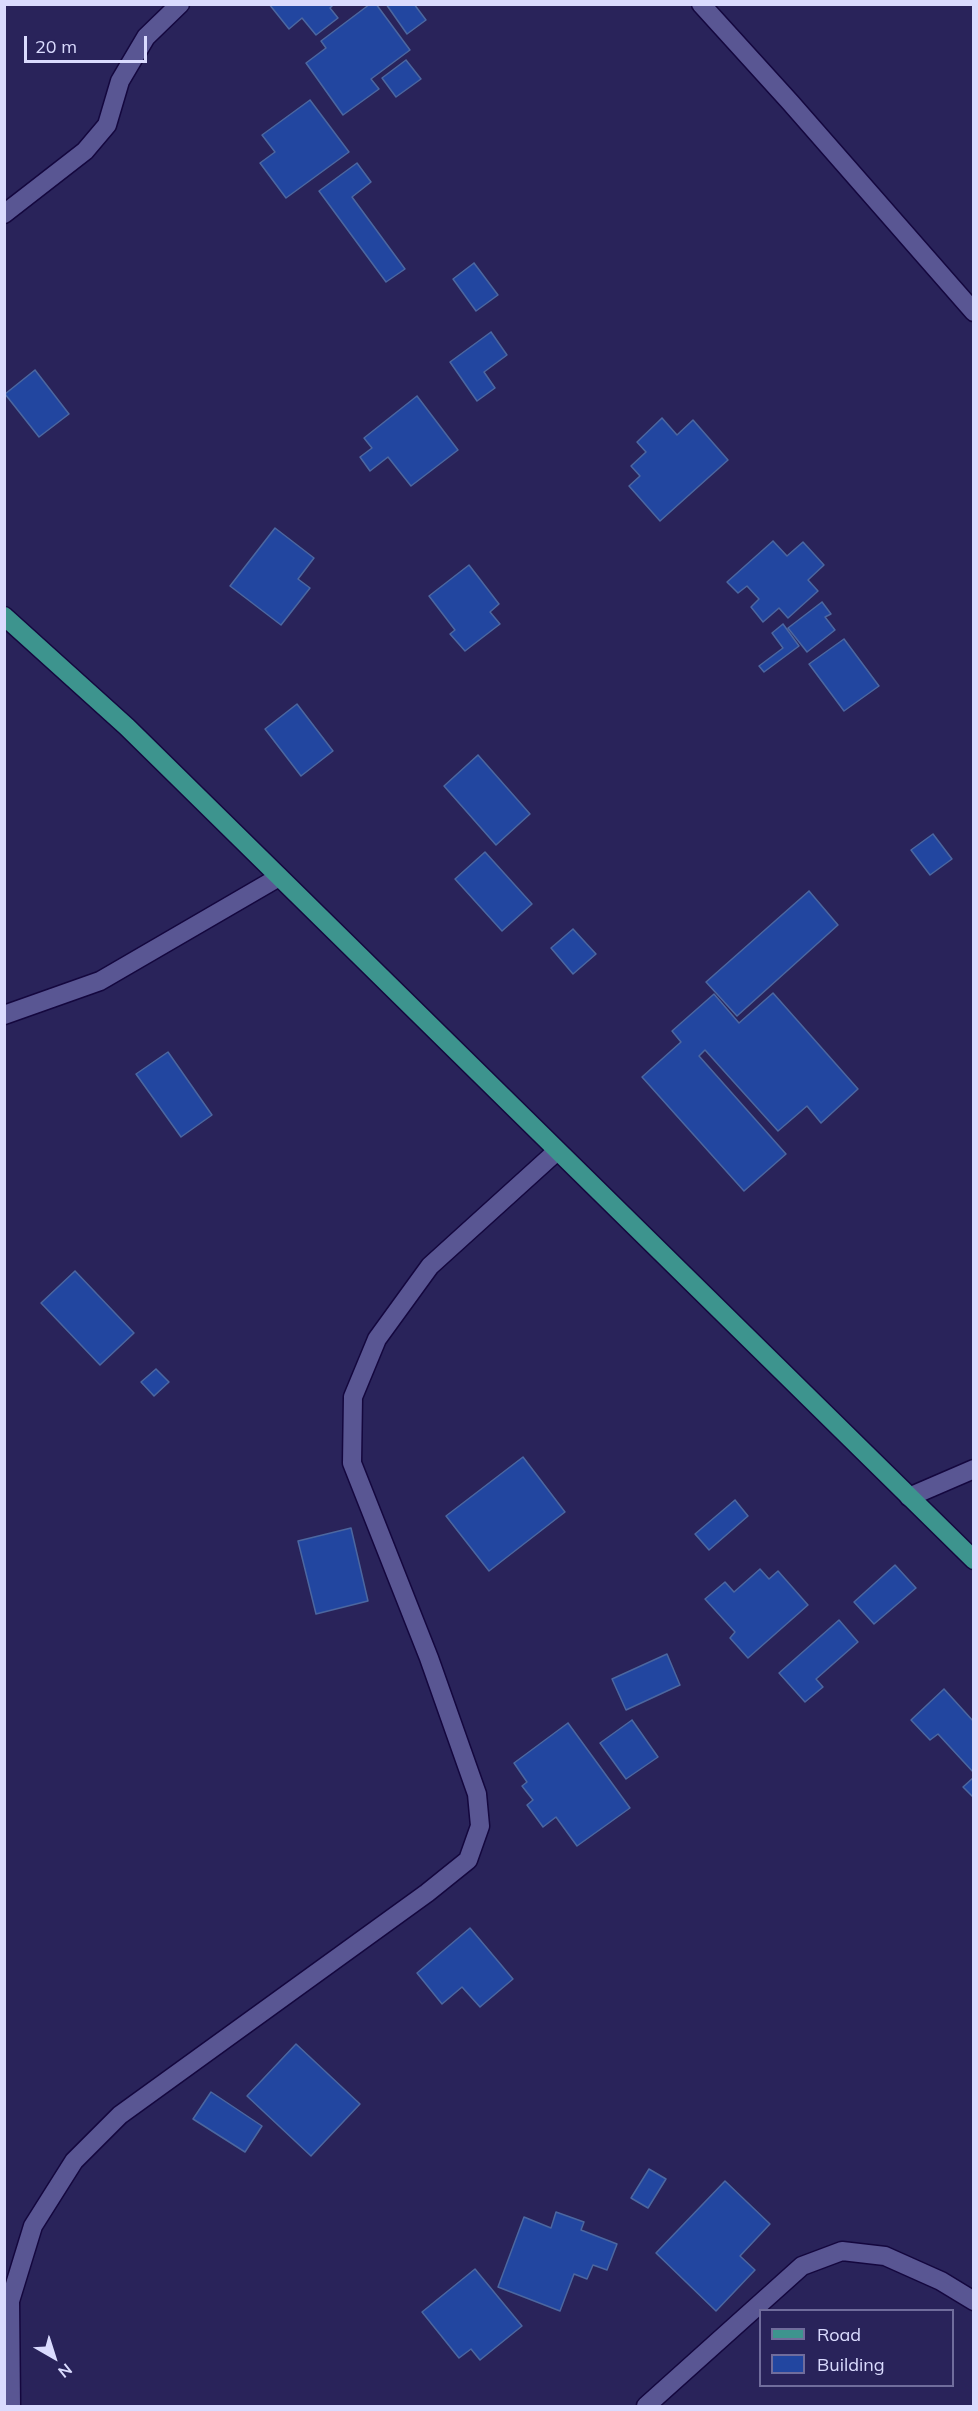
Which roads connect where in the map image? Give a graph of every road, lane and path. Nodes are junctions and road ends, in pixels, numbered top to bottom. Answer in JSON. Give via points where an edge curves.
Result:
{"nodes":[{"id":1,"x":180,"y":4,"type":"edge"},
{"id":2,"x":701,"y":4,"type":"edge"},
{"id":3,"x":4,"y":214,"type":"edge"},
{"id":4,"x":974,"y":312,"type":"edge"},
{"id":5,"x":4,"y":616,"type":"edge"},
{"id":6,"x":279,"y":877,"type":"junction"},
{"id":7,"x":4,"y":1015,"type":"edge"},
{"id":8,"x":557,"y":1151,"type":"junction"},
{"id":9,"x":974,"y":1469,"type":"edge"},
{"id":10,"x":909,"y":1497,"type":"junction"},
{"id":11,"x":974,"y":1560,"type":"edge"},
{"id":12,"x":974,"y":2301,"type":"edge"},
{"id":13,"x":11,"y":2406,"type":"edge"},
{"id":14,"x":646,"y":2406,"type":"edge"}],
"edges":[{"from":1,"to":3,"type":"street","via":[[146,37],[120,81],[107,125],[85,151]]},
{"from":2,"to":4,"type":"street"},
{"from":5,"to":6,"type":"main road","via":[[127,727]]},
{"from":6,"to":7,"type":"street","via":[[100,981]]},
{"from":6,"to":8,"type":"main road"},
{"from":8,"to":10,"type":"main road"},
{"from":8,"to":13,"type":"street","via":[[430,1266],[377,1340],[353,1397],[352,1463],[429,1658],[477,1794],[480,1826],[468,1860],[120,2115],[74,2162],[33,2226],[10,2301]]},
{"from":9,"to":10,"type":"street"},
{"from":10,"to":11,"type":"main road"},
{"from":12,"to":14,"type":"street","via":[[885,2256],[842,2251],[802,2266]]}]}
